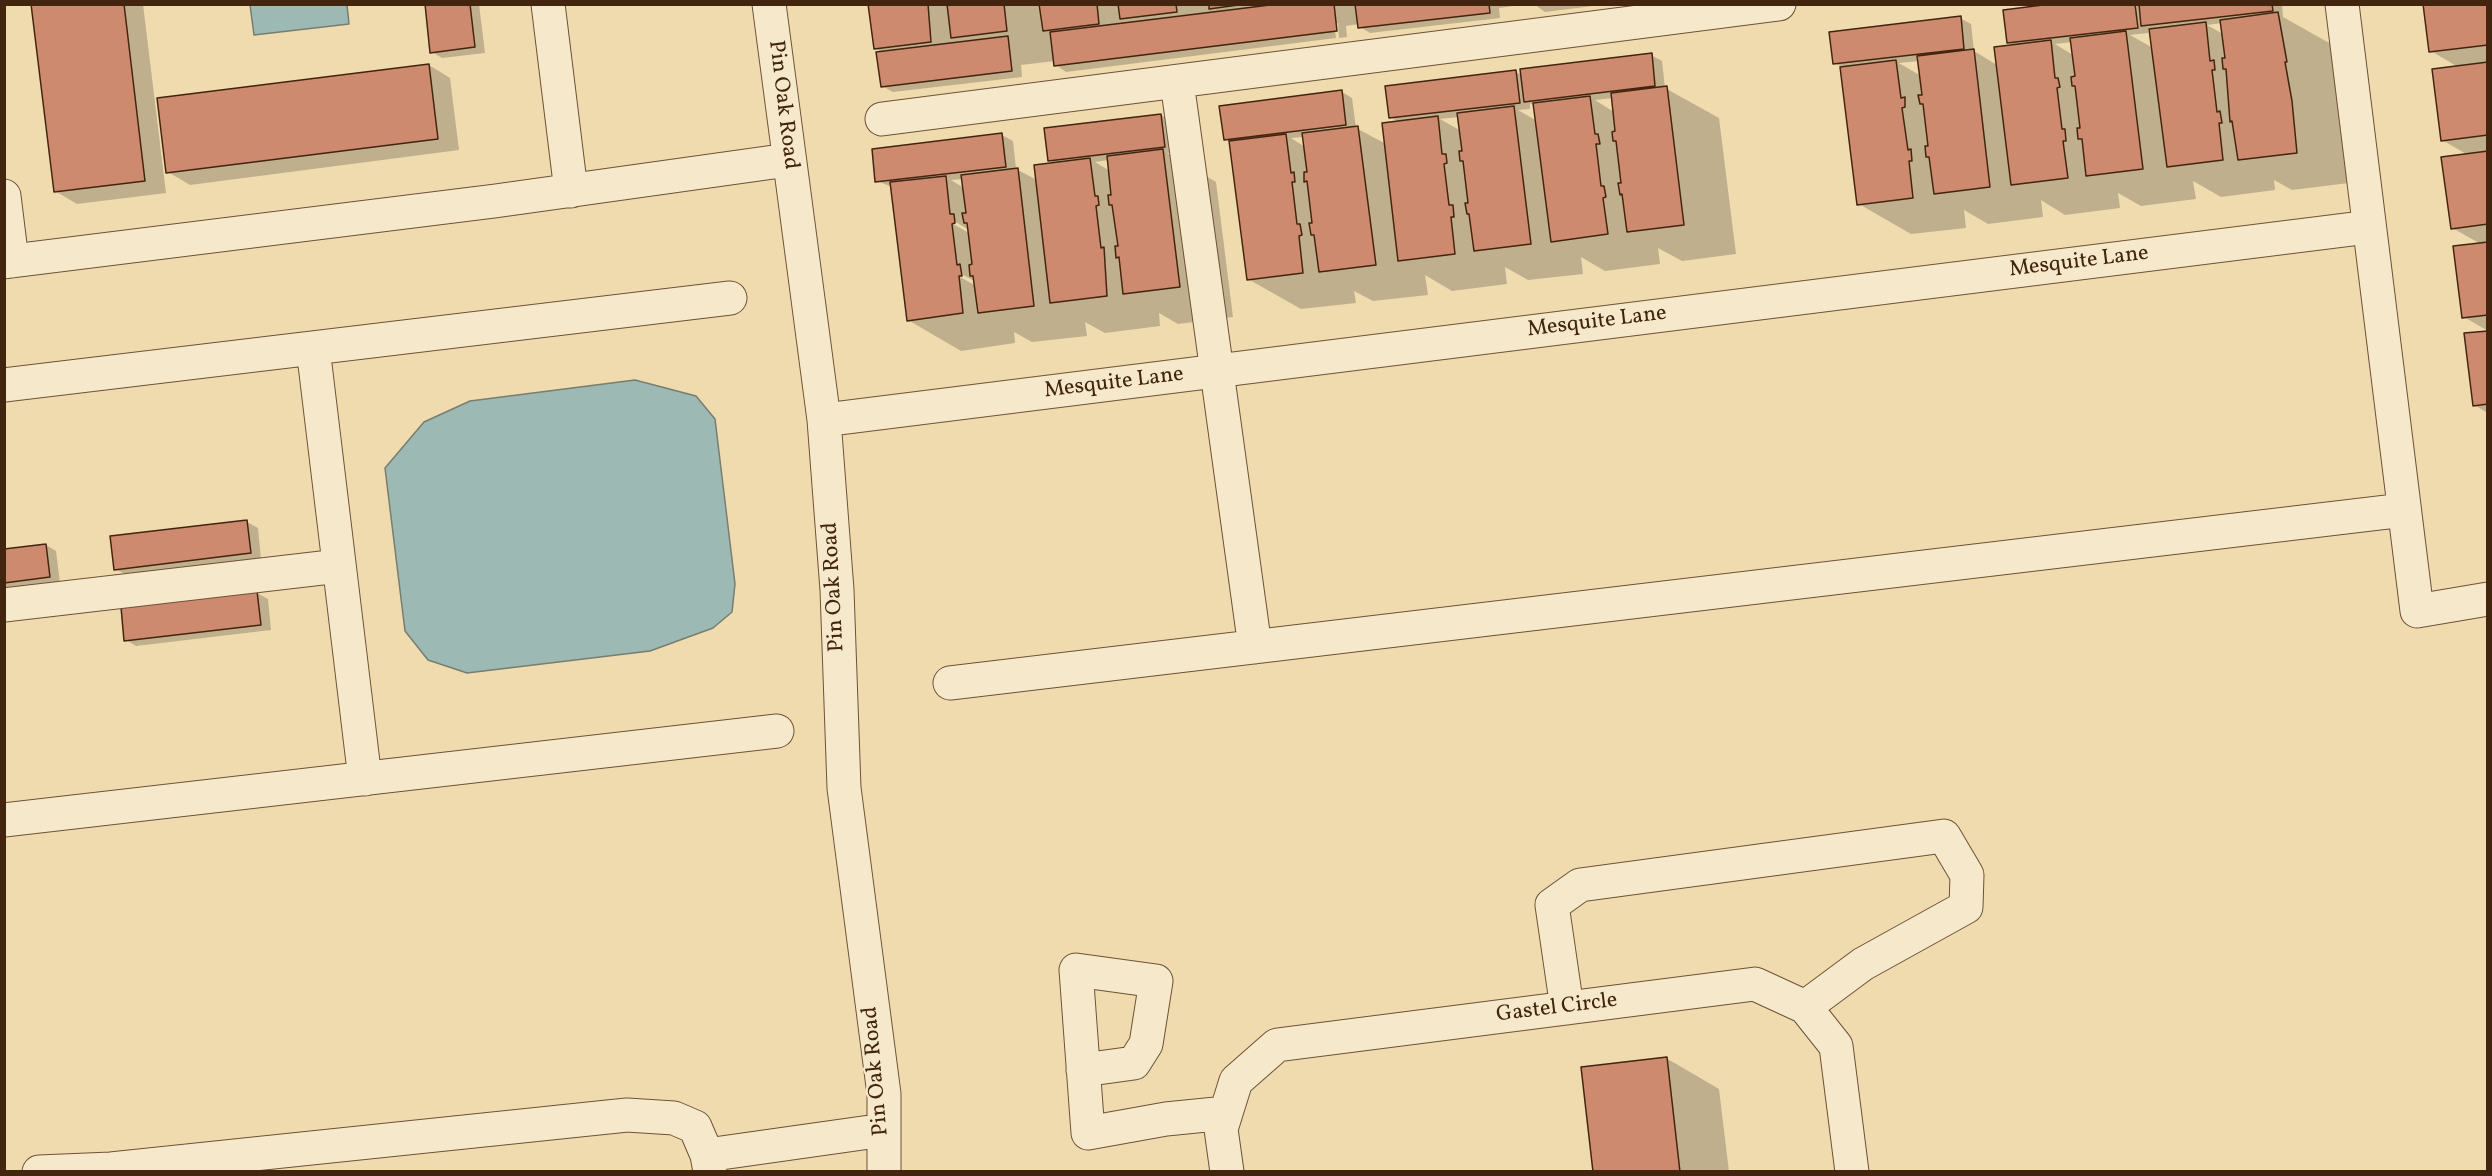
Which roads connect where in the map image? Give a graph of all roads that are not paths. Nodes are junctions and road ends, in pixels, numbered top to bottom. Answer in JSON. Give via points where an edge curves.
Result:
{"nodes":[{"id":1,"x":548,"y":4,"type":"edge"},
{"id":2,"x":769,"y":4,"type":"edge"},
{"id":3,"x":1779,"y":4,"type":"edge"},
{"id":4,"x":2342,"y":4,"type":"edge"},
{"id":5,"x":1177,"y":82,"type":"junction"},
{"id":6,"x":882,"y":119,"type":"dead end"},
{"id":7,"x":788,"y":160,"type":"junction"},
{"id":8,"x":571,"y":191,"type":"junction"},
{"id":9,"x":4,"y":196,"type":"edge"},
{"id":10,"x":2369,"y":227,"type":"junction"},
{"id":11,"x":8,"y":261,"type":"edge"},
{"id":12,"x":730,"y":298,"type":"dead end"},
{"id":13,"x":313,"y":348,"type":"junction"},
{"id":14,"x":1216,"y":371,"type":"junction"},
{"id":15,"x":4,"y":385,"type":"edge"},
{"id":16,"x":824,"y":420,"type":"junction"},
{"id":17,"x":2404,"y":510,"type":"junction"},
{"id":18,"x":339,"y":566,"type":"junction"},
{"id":19,"x":2487,"y":599,"type":"edge"},
{"id":20,"x":4,"y":605,"type":"edge"},
{"id":21,"x":1255,"y":647,"type":"junction"},
{"id":22,"x":950,"y":683,"type":"dead end"},
{"id":23,"x":777,"y":731,"type":"dead end"},
{"id":24,"x":365,"y":779,"type":"junction"},
{"id":25,"x":4,"y":820,"type":"edge"},
{"id":26,"x":1805,"y":1007,"type":"junction"},
{"id":27,"x":1567,"y":1008,"type":"junction"},
{"id":28,"x":1083,"y":1070,"type":"dead end"},
{"id":29,"x":1226,"y":1113,"type":"junction"},
{"id":30,"x":884,"y":1130,"type":"junction"},
{"id":31,"x":709,"y":1163,"type":"edge"},
{"id":32,"x":39,"y":1172,"type":"edge"},
{"id":33,"x":884,"y":1172,"type":"edge"},
{"id":34,"x":1227,"y":1172,"type":"edge"},
{"id":35,"x":1851,"y":1172,"type":"edge"}],
"edges":[{"from":1,"to":8,"type":"street"},
{"from":2,"to":7,"type":"street","name":"Pin Oak Road"},
{"from":3,"to":5,"type":"street"},
{"from":4,"to":10,"type":"street"},
{"from":5,"to":6,"type":"street"},
{"from":5,"to":14,"type":"street"},
{"from":7,"to":8,"type":"street"},
{"from":7,"to":16,"type":"street","name":"Pin Oak Road"},
{"from":8,"to":11,"type":"street"},
{"from":9,"to":11,"type":"street"},
{"from":10,"to":14,"type":"street","name":"Mesquite Lane"},
{"from":10,"to":17,"type":"street"},
{"from":12,"to":13,"type":"street"},
{"from":13,"to":15,"type":"street"},
{"from":13,"to":18,"type":"street"},
{"from":14,"to":16,"type":"street","name":"Mesquite Lane"},
{"from":14,"to":21,"type":"street"},
{"from":16,"to":30,"type":"street","name":"Pin Oak Road","via":[[837,590],[844,788],[884,1094]]},
{"from":17,"to":19,"type":"street","via":[[2417,611]]},
{"from":17,"to":21,"type":"street"},
{"from":18,"to":20,"type":"street"},
{"from":18,"to":24,"type":"street"},
{"from":21,"to":22,"type":"street"},
{"from":23,"to":24,"type":"street"},
{"from":24,"to":25,"type":"street"},
{"from":26,"to":27,"type":"street","name":"Gastel Circle","via":[[1755,984]]},
{"from":26,"to":27,"type":"street","via":[[1863,964],[1966,907],[1967,875],[1944,836],[1580,885],[1552,905]]},
{"from":26,"to":35,"type":"street","name":"Gastel Circle","via":[[1836,1046]]},
{"from":27,"to":29,"type":"street","name":"Gastel Circle","via":[[1277,1045],[1236,1081]]},
{"from":28,"to":29,"type":"street","via":[[1088,1133]]},
{"from":29,"to":34,"type":"street","name":"Gastel Circle","via":[[1221,1129]]},
{"from":30,"to":31,"type":"street"},
{"from":30,"to":33,"type":"street","name":"Pin Oak Road"},
{"from":31,"to":32,"type":"street","via":[[695,1127],[674,1118],[627,1115],[111,1169]]}]}
